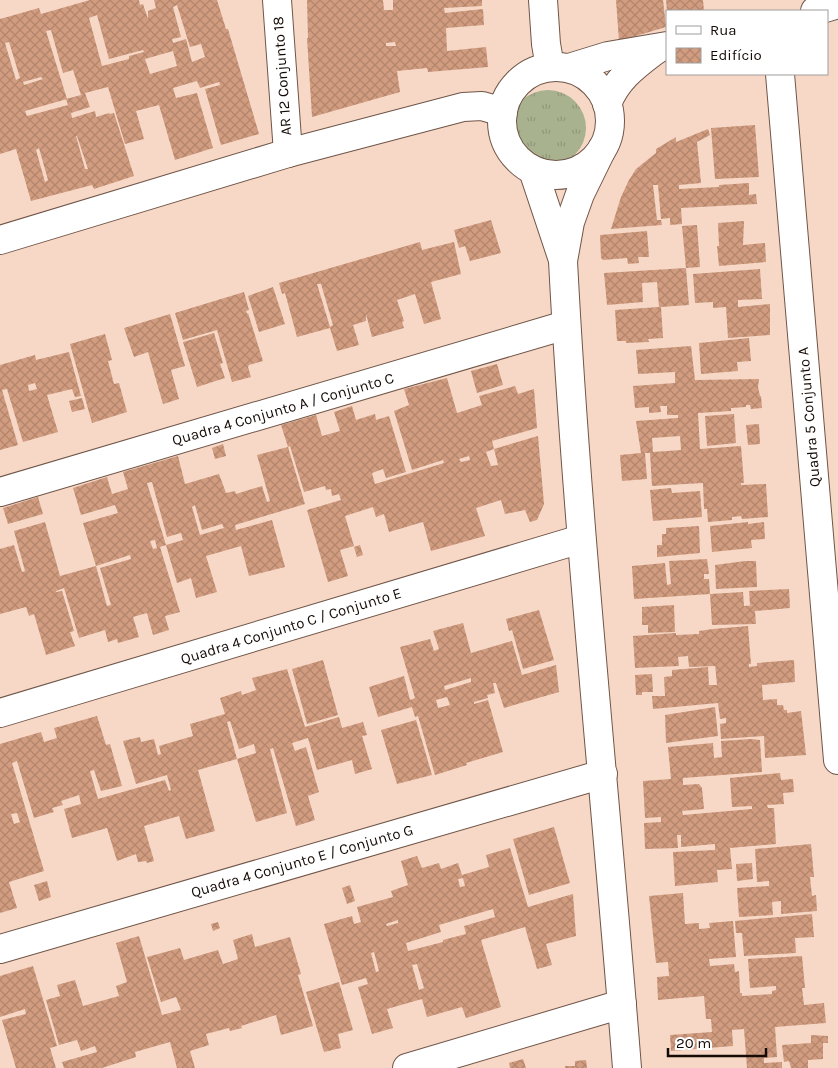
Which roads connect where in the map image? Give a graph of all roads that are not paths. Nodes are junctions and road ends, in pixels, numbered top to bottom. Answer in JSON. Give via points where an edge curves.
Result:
{"nodes":[{"id":1,"x":277,"y":0,"type":"edge"},
{"id":2,"x":543,"y":0,"type":"edge"},
{"id":3,"x":663,"y":47,"type":"edge"},
{"id":4,"x":559,"y":68,"type":"junction"},
{"id":5,"x":780,"y":75,"type":"edge"},
{"id":6,"x":607,"y":104,"type":"junction"},
{"id":7,"x":503,"y":112,"type":"junction"},
{"id":8,"x":602,"y":149,"type":"junction"},
{"id":9,"x":288,"y":153,"type":"junction"},
{"id":10,"x":534,"y":170,"type":"junction"},
{"id":11,"x":0,"y":240,"type":"edge"},
{"id":12,"x":563,"y":261,"type":"junction"},
{"id":13,"x":566,"y":325,"type":"junction"},
{"id":14,"x":0,"y":492,"type":"edge"},
{"id":15,"x":581,"y":539,"type":"junction"},
{"id":16,"x":0,"y":713,"type":"edge"},
{"id":17,"x":838,"y":760,"type":"edge"},
{"id":18,"x":603,"y":774,"type":"junction"},
{"id":19,"x":0,"y":949,"type":"edge"},
{"id":20,"x":622,"y":1004,"type":"junction"},
{"id":21,"x":407,"y":1068,"type":"edge"},
{"id":22,"x":627,"y":1068,"type":"edge"}],
"edges":[{"from":1,"to":9,"type":"street","name":"AR 12 Conjunto 18"},
{"from":2,"to":4,"type":"street","via":[[546,44]]},
{"from":3,"to":4,"type":"street"},
{"from":3,"to":6,"type":"street","via":[[619,80]]},
{"from":4,"to":6,"type":"street","via":[[585,75]]},
{"from":4,"to":7,"type":"street","via":[[534,72],[519,82],[508,96]]},
{"from":5,"to":17,"type":"street","name":"Quadra 5 Conjunto A"},
{"from":6,"to":8,"type":"street","via":[[610,121]]},
{"from":7,"to":9,"type":"street","via":[[482,106],[463,107]]},
{"from":7,"to":10,"type":"street","via":[[502,130],[508,146],[519,160]]},
{"from":8,"to":10,"type":"street","via":[[581,169],[567,174],[550,175]]},
{"from":8,"to":12,"type":"street","via":[[570,222]]},
{"from":9,"to":11,"type":"street"},
{"from":10,"to":12,"type":"street"},
{"from":12,"to":13,"type":"street"},
{"from":13,"to":14,"type":"street","name":"Quadra 4 Conjunto A / Conjunto C"},
{"from":13,"to":15,"type":"street"},
{"from":15,"to":16,"type":"street","name":"Quadra 4 Conjunto C / Conjunto E"},
{"from":15,"to":18,"type":"street"},
{"from":18,"to":19,"type":"street","name":"Quadra 4 Conjunto E / Conjunto G"},
{"from":18,"to":20,"type":"street"},
{"from":20,"to":21,"type":"street"},
{"from":20,"to":22,"type":"street"}]}
